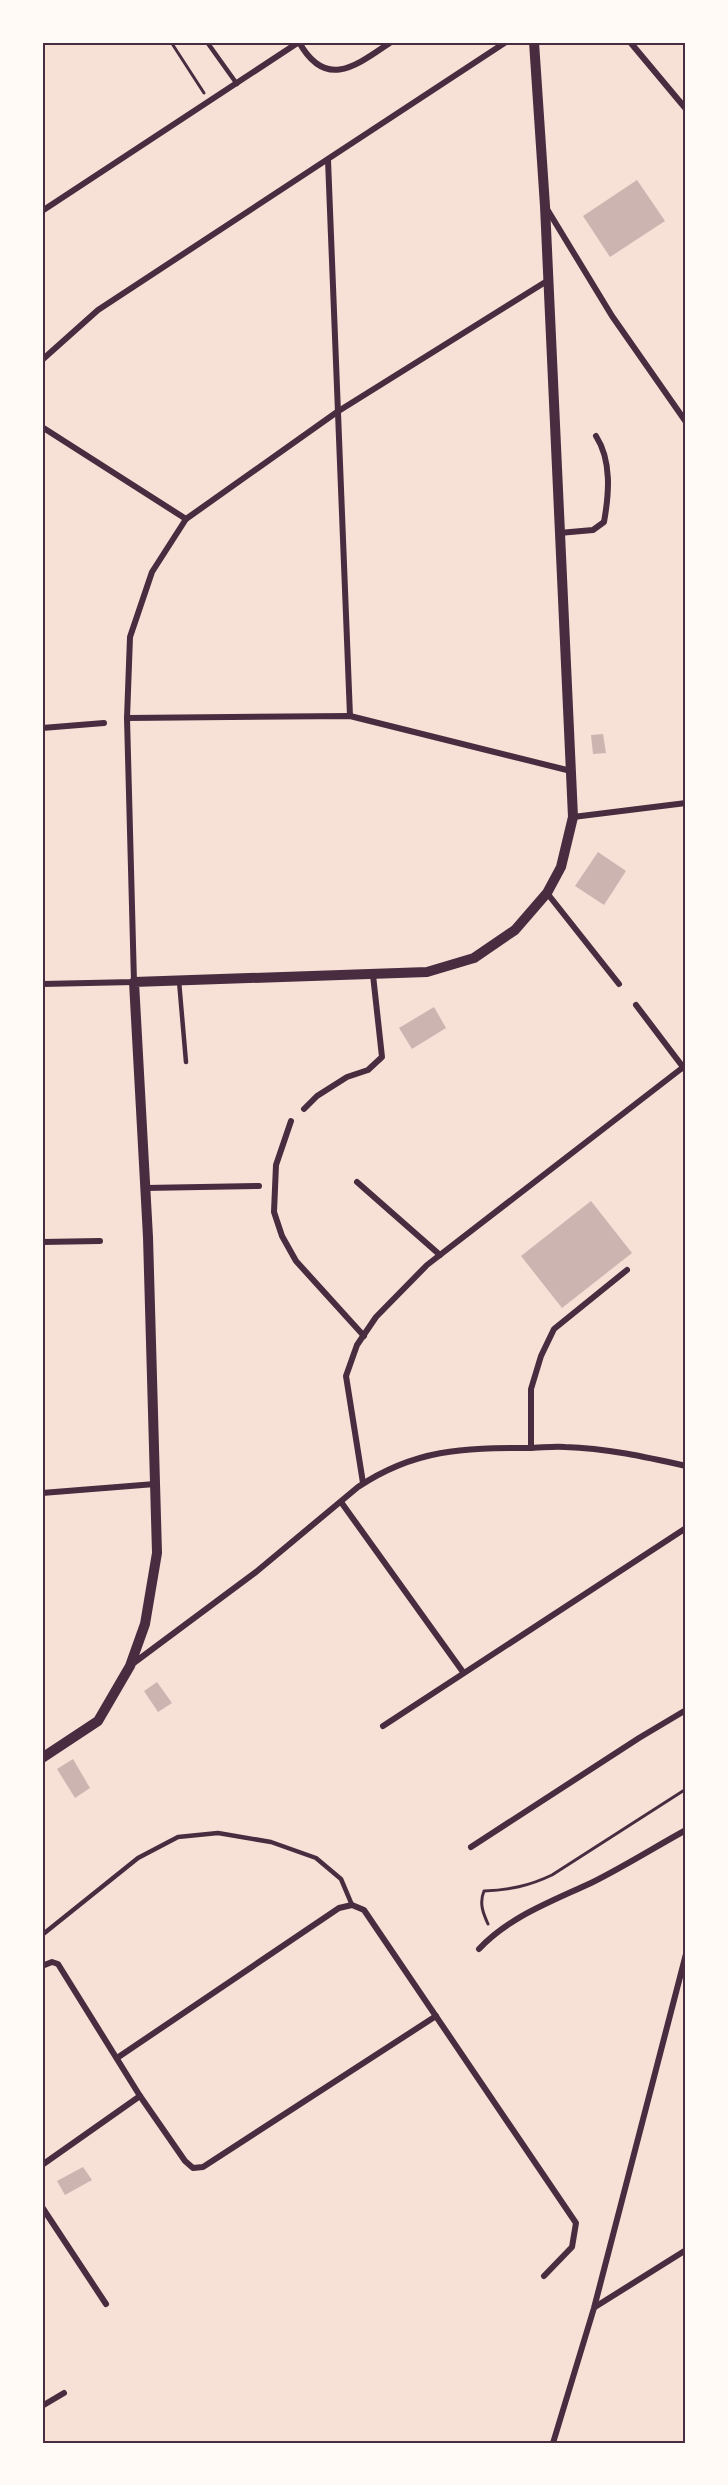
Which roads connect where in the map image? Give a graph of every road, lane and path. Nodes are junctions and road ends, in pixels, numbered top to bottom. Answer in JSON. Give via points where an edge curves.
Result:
{"nodes":[{"id":1,"x":171,"y":42,"type":"edge"},
{"id":2,"x":207,"y":42,"type":"edge"},
{"id":3,"x":299,"y":42,"type":"edge"},
{"id":4,"x":392,"y":42,"type":"edge"},
{"id":5,"x":507,"y":42,"type":"edge"},
{"id":6,"x":534,"y":42,"type":"edge"},
{"id":7,"x":630,"y":42,"type":"edge"},
{"id":8,"x":237,"y":84,"type":"junction"},
{"id":9,"x":210,"y":102,"type":"junction"},
{"id":10,"x":686,"y":109,"type":"edge"},
{"id":11,"x":328,"y":160,"type":"junction"},
{"id":12,"x":545,"y":206,"type":"junction"},
{"id":13,"x":42,"y":211,"type":"edge"},
{"id":14,"x":547,"y":281,"type":"junction"},
{"id":15,"x":42,"y":360,"type":"edge"},
{"id":16,"x":338,"y":412,"type":"junction"},
{"id":17,"x":686,"y":422,"type":"edge"},
{"id":18,"x":42,"y":427,"type":"edge"},
{"id":19,"x":596,"y":436,"type":"dead end"},
{"id":20,"x":186,"y":519,"type":"junction"},
{"id":21,"x":559,"y":533,"type":"junction"},
{"id":22,"x":350,"y":716,"type":"junction"},
{"id":23,"x":127,"y":718,"type":"junction"},
{"id":24,"x":104,"y":723,"type":"dead end"},
{"id":25,"x":42,"y":728,"type":"edge"},
{"id":26,"x":571,"y":771,"type":"junction"},
{"id":27,"x":686,"y":803,"type":"edge"},
{"id":28,"x":573,"y":816,"type":"junction"},
{"id":29,"x":547,"y":893,"type":"junction"},
{"id":30,"x":373,"y":975,"type":"junction"},
{"id":31,"x":179,"y":981,"type":"junction"},
{"id":32,"x":134,"y":982,"type":"junction"},
{"id":33,"x":42,"y":984,"type":"edge"},
{"id":34,"x":619,"y":984,"type":"dead end"},
{"id":35,"x":636,"y":1005,"type":"dead end"},
{"id":36,"x":186,"y":1062,"type":"dead end"},
{"id":37,"x":685,"y":1068,"type":"edge"},
{"id":38,"x":304,"y":1109,"type":"dead end"},
{"id":39,"x":291,"y":1121,"type":"dead end"},
{"id":40,"x":357,"y":1182,"type":"dead end"},
{"id":41,"x":259,"y":1186,"type":"dead end"},
{"id":42,"x":145,"y":1188,"type":"junction"},
{"id":43,"x":100,"y":1241,"type":"dead end"},
{"id":44,"x":42,"y":1242,"type":"edge"},
{"id":45,"x":440,"y":1255,"type":"junction"},
{"id":46,"x":627,"y":1270,"type":"dead end"},
{"id":47,"x":364,"y":1336,"type":"junction"},
{"id":48,"x":531,"y":1448,"type":"junction"},
{"id":49,"x":686,"y":1466,"type":"edge"},
{"id":50,"x":363,"y":1483,"type":"junction"},
{"id":51,"x":155,"y":1484,"type":"junction"},
{"id":52,"x":42,"y":1493,"type":"edge"},
{"id":53,"x":341,"y":1502,"type":"junction"},
{"id":54,"x":686,"y":1528,"type":"edge"},
{"id":55,"x":130,"y":1666,"type":"junction"},
{"id":56,"x":463,"y":1672,"type":"junction"},
{"id":57,"x":686,"y":1710,"type":"edge"},
{"id":58,"x":383,"y":1726,"type":"dead end"},
{"id":59,"x":42,"y":1758,"type":"edge"},
{"id":60,"x":686,"y":1789,"type":"edge"},
{"id":61,"x":686,"y":1830,"type":"edge"},
{"id":62,"x":471,"y":1847,"type":"dead end"},
{"id":63,"x":352,"y":1905,"type":"junction"},
{"id":64,"x":492,"y":1934,"type":"junction"},
{"id":65,"x":42,"y":1935,"type":"edge"},
{"id":66,"x":479,"y":1949,"type":"dead end"},
{"id":67,"x":686,"y":1954,"type":"edge"},
{"id":68,"x":42,"y":1966,"type":"edge"},
{"id":69,"x":436,"y":2016,"type":"junction"},
{"id":70,"x":117,"y":2058,"type":"junction"},
{"id":71,"x":140,"y":2096,"type":"junction"},
{"id":72,"x":42,"y":2164,"type":"edge"},
{"id":73,"x":42,"y":2207,"type":"edge"},
{"id":74,"x":686,"y":2250,"type":"edge"},
{"id":75,"x":544,"y":2276,"type":"dead end"},
{"id":76,"x":106,"y":2304,"type":"dead end"},
{"id":77,"x":594,"y":2308,"type":"junction"},
{"id":78,"x":64,"y":2393,"type":"dead end"},
{"id":79,"x":42,"y":2406,"type":"edge"},
{"id":80,"x":553,"y":2443,"type":"edge"}],
"edges":[{"from":1,"to":9,"type":"path"},
{"from":2,"to":8,"type":"lane"},
{"from":3,"to":4,"type":"street","via":[[310,60],[334,70],[354,68]]},
{"from":3,"to":8,"type":"street"},
{"from":5,"to":11,"type":"street"},
{"from":6,"to":12,"type":"street"},
{"from":7,"to":10,"type":"street"},
{"from":8,"to":9,"type":"street"},
{"from":9,"to":13,"type":"street"},
{"from":11,"to":15,"type":"street","via":[[98,310]]},
{"from":11,"to":16,"type":"street"},
{"from":12,"to":14,"type":"street"},
{"from":12,"to":17,"type":"street","via":[[612,316]]},
{"from":14,"to":16,"type":"street"},
{"from":14,"to":21,"type":"street"},
{"from":16,"to":20,"type":"street"},
{"from":16,"to":22,"type":"street"},
{"from":18,"to":20,"type":"street"},
{"from":19,"to":21,"type":"street","via":[[603,447],[606,465],[608,496],[604,522],[593,530]]},
{"from":20,"to":23,"type":"street","via":[[152,572],[130,637]]},
{"from":21,"to":26,"type":"street"},
{"from":22,"to":23,"type":"street"},
{"from":22,"to":26,"type":"street"},
{"from":23,"to":32,"type":"street"},
{"from":24,"to":25,"type":"street"},
{"from":26,"to":28,"type":"street"},
{"from":27,"to":28,"type":"street"},
{"from":28,"to":29,"type":"street","via":[[561,867]]},
{"from":29,"to":30,"type":"street","via":[[516,930],[474,958],[427,972]]},
{"from":29,"to":34,"type":"street"},
{"from":30,"to":31,"type":"street"},
{"from":30,"to":38,"type":"street","via":[[382,1057],[368,1070],[347,1077],[317,1096]]},
{"from":31,"to":32,"type":"street"},
{"from":31,"to":36,"type":"lane"},
{"from":32,"to":33,"type":"street"},
{"from":32,"to":42,"type":"street"},
{"from":35,"to":37,"type":"street"},
{"from":37,"to":45,"type":"street"},
{"from":39,"to":47,"type":"street","via":[[276,1165],[274,1212],[282,1236],[296,1262]]},
{"from":40,"to":45,"type":"street"},
{"from":41,"to":42,"type":"street"},
{"from":42,"to":51,"type":"street"},
{"from":43,"to":44,"type":"street"},
{"from":45,"to":47,"type":"street","via":[[376,1317]]},
{"from":46,"to":48,"type":"street","via":[[554,1329],[531,1389]]},
{"from":47,"to":50,"type":"street","via":[[346,1376]]},
{"from":48,"to":49,"type":"street","via":[[633,1454]]},
{"from":48,"to":50,"type":"street","via":[[441,1452],[413,1459]]},
{"from":50,"to":53,"type":"street"},
{"from":51,"to":52,"type":"street"},
{"from":51,"to":55,"type":"street","via":[[157,1553],[145,1624]]},
{"from":53,"to":55,"type":"street"},
{"from":53,"to":56,"type":"street"},
{"from":54,"to":56,"type":"street"},
{"from":55,"to":59,"type":"street","via":[[98,1721]]},
{"from":56,"to":58,"type":"street"},
{"from":57,"to":62,"type":"street"},
{"from":60,"to":64,"type":"path","via":[[552,1875],[511,1890],[484,1891],[482,1909]]},
{"from":61,"to":64,"type":"street"},
{"from":63,"to":65,"type":"lane","via":[[341,1879],[316,1858],[271,1842],[218,1833],[178,1837],[138,1858]]},
{"from":63,"to":69,"type":"street","via":[[364,1910]]},
{"from":63,"to":70,"type":"street","via":[[339,1908]]},
{"from":64,"to":66,"type":"street"},
{"from":67,"to":77,"type":"street"},
{"from":68,"to":70,"type":"street","via":[[58,1964]]},
{"from":69,"to":71,"type":"street","via":[[202,2167],[194,2168],[185,2161]]},
{"from":69,"to":75,"type":"street","via":[[576,2223],[572,2247]]},
{"from":70,"to":71,"type":"street"},
{"from":71,"to":72,"type":"street"},
{"from":73,"to":76,"type":"street"},
{"from":74,"to":77,"type":"street"},
{"from":77,"to":80,"type":"street"},
{"from":78,"to":79,"type":"street"}]}
